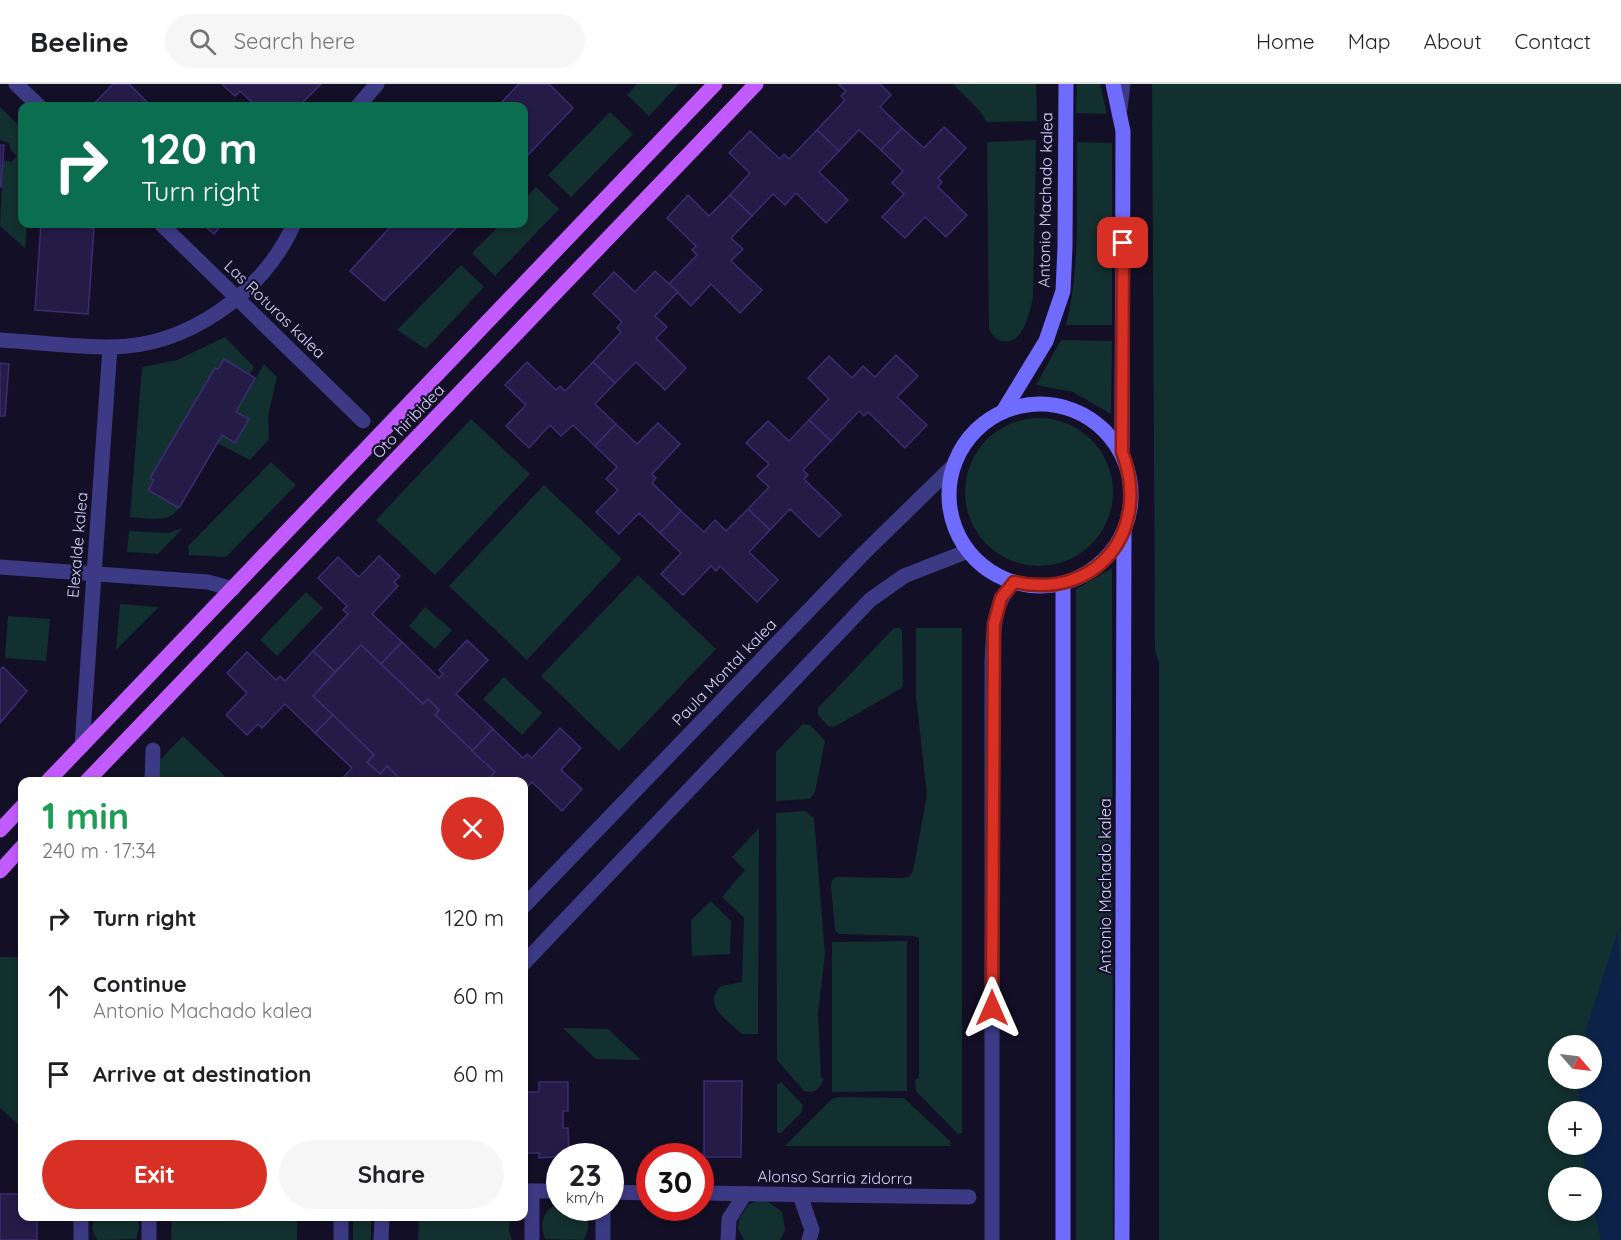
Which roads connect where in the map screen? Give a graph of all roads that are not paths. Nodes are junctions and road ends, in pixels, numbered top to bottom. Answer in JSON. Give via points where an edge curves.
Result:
{"nodes":[{"id":1,"x":16,"y":84,"type":"edge"},
{"id":2,"x":377,"y":84,"type":"edge"},
{"id":3,"x":715,"y":84,"type":"edge"},
{"id":4,"x":756,"y":84,"type":"edge"},
{"id":5,"x":1066,"y":84,"type":"edge"},
{"id":6,"x":1113,"y":84,"type":"edge"},
{"id":7,"x":1123,"y":84,"type":"edge"},
{"id":8,"x":35,"y":102,"type":"edge"},
{"id":9,"x":361,"y":102,"type":"edge"},
{"id":10,"x":1119,"y":115,"type":"junction"},
{"id":11,"x":165,"y":228,"type":"edge"},
{"id":12,"x":292,"y":228,"type":"edge"},
{"id":13,"x":238,"y":297,"type":"junction"},
{"id":14,"x":0,"y":340,"type":"edge"},
{"id":15,"x":110,"y":347,"type":"junction"},
{"id":16,"x":1004,"y":410,"type":"junction"},
{"id":17,"x":363,"y":421,"type":"dead end"},
{"id":18,"x":1122,"y":452,"type":"junction"},
{"id":19,"x":954,"y":465,"type":"junction"},
{"id":20,"x":1124,"y":533,"type":"junction"},
{"id":21,"x":968,"y":551,"type":"junction"},
{"id":22,"x":0,"y":567,"type":"edge"},
{"id":23,"x":93,"y":574,"type":"junction"},
{"id":24,"x":1014,"y":582,"type":"junction"},
{"id":25,"x":1064,"y":584,"type":"junction"},
{"id":26,"x":233,"y":589,"type":"junction"},
{"id":27,"x":82,"y":746,"type":"junction"},
{"id":28,"x":153,"y":750,"type":"dead end"},
{"id":29,"x":52,"y":777,"type":"edge"},
{"id":30,"x":91,"y":777,"type":"edge"},
{"id":31,"x":152,"y":777,"type":"edge"},
{"id":32,"x":18,"y":811,"type":"edge"},
{"id":33,"x":0,"y":830,"type":"edge"},
{"id":34,"x":18,"y":851,"type":"edge"},
{"id":35,"x":0,"y":871,"type":"edge"},
{"id":36,"x":528,"y":902,"type":"edge"},
{"id":37,"x":528,"y":959,"type":"edge"},
{"id":38,"x":528,"y":1191,"type":"edge"},
{"id":39,"x":546,"y":1191,"type":"edge"},
{"id":40,"x":714,"y":1193,"type":"edge"},
{"id":41,"x":745,"y":1194,"type":"junction"},
{"id":42,"x":800,"y":1195,"type":"junction"},
{"id":43,"x":969,"y":1197,"type":"dead end"},
{"id":44,"x":81,"y":1221,"type":"edge"},
{"id":45,"x":149,"y":1221,"type":"edge"},
{"id":46,"x":341,"y":1221,"type":"edge"},
{"id":47,"x":382,"y":1221,"type":"edge"},
{"id":48,"x":603,"y":1221,"type":"edge"},
{"id":49,"x":81,"y":1240,"type":"edge"},
{"id":50,"x":149,"y":1240,"type":"edge"},
{"id":51,"x":341,"y":1240,"type":"edge"},
{"id":52,"x":381,"y":1240,"type":"edge"},
{"id":53,"x":532,"y":1240,"type":"edge"},
{"id":54,"x":603,"y":1240,"type":"edge"},
{"id":55,"x":728,"y":1240,"type":"edge"},
{"id":56,"x":809,"y":1240,"type":"edge"},
{"id":57,"x":992,"y":1240,"type":"edge"},
{"id":58,"x":1063,"y":1240,"type":"edge"},
{"id":59,"x":1122,"y":1240,"type":"edge"}],
"edges":[{"from":1,"to":8,"type":"street"},
{"from":2,"to":9,"type":"street"},
{"from":3,"to":26,"type":"main road","name":"Oto hiribidea"},
{"from":4,"to":30,"type":"main road","name":"Oto hiribidea"},
{"from":5,"to":16,"type":"main road","name":"Antonio Machado kalea","via":[[1062,291],[1046,341]]},
{"from":6,"to":10,"type":"main road"},
{"from":7,"to":10,"type":"street"},
{"from":10,"to":18,"type":"main road","via":[[1123,143]]},
{"from":11,"to":13,"type":"street","name":"Las Roturas kalea"},
{"from":12,"to":13,"type":"street","via":[[269,266]]},
{"from":13,"to":15,"type":"street","via":[[183,330],[143,344]]},
{"from":13,"to":17,"type":"street","name":"Las Roturas kalea"},
{"from":14,"to":15,"type":"street"},
{"from":15,"to":23,"type":"street","name":"Elexalde kalea"},
{"from":16,"to":18,"type":"main road","via":[[1030,403],[1058,404],[1084,413],[1106,429]]},
{"from":16,"to":19,"type":"main road","via":[[973,433]]},
{"from":18,"to":20,"type":"main road","via":[[1132,492]]},
{"from":19,"to":21,"type":"main road","via":[[949,487],[950,510]]},
{"from":19,"to":36,"type":"street","name":"Paula Montal kalea"},
{"from":20,"to":25,"type":"main road","via":[[1109,555],[1088,573]]},
{"from":20,"to":59,"type":"main road","name":"Antonio Machado kalea"},
{"from":21,"to":24,"type":"main road","via":[[989,570]]},
{"from":21,"to":37,"type":"street","via":[[904,576],[870,600]]},
{"from":22,"to":23,"type":"street"},
{"from":23,"to":26,"type":"street","via":[[208,582]]},
{"from":23,"to":27,"type":"street","name":"Elexalde kalea"},
{"from":24,"to":25,"type":"main road","via":[[1031,586]]},
{"from":24,"to":57,"type":"street","via":[[996,609],[993,651]]},
{"from":25,"to":58,"type":"main road"},
{"from":26,"to":27,"type":"main road","name":"Oto hiribidea"},
{"from":27,"to":29,"type":"main road","name":"Oto hiribidea"},
{"from":28,"to":31,"type":"street"},
{"from":32,"to":33,"type":"main road"},
{"from":34,"to":35,"type":"main road"},
{"from":38,"to":39,"type":"street"},
{"from":38,"to":53,"type":"street"},
{"from":40,"to":41,"type":"street","name":"Alonso Sarria zidorra"},
{"from":41,"to":42,"type":"street","name":"Alonso Sarria zidorra"},
{"from":41,"to":55,"type":"street","via":[[729,1219]]},
{"from":42,"to":43,"type":"street","name":"Alonso Sarria zidorra"},
{"from":42,"to":56,"type":"street","via":[[812,1230]]},
{"from":44,"to":49,"type":"street"},
{"from":45,"to":50,"type":"street"},
{"from":46,"to":51,"type":"street"},
{"from":47,"to":52,"type":"street"},
{"from":48,"to":54,"type":"street"}]}
